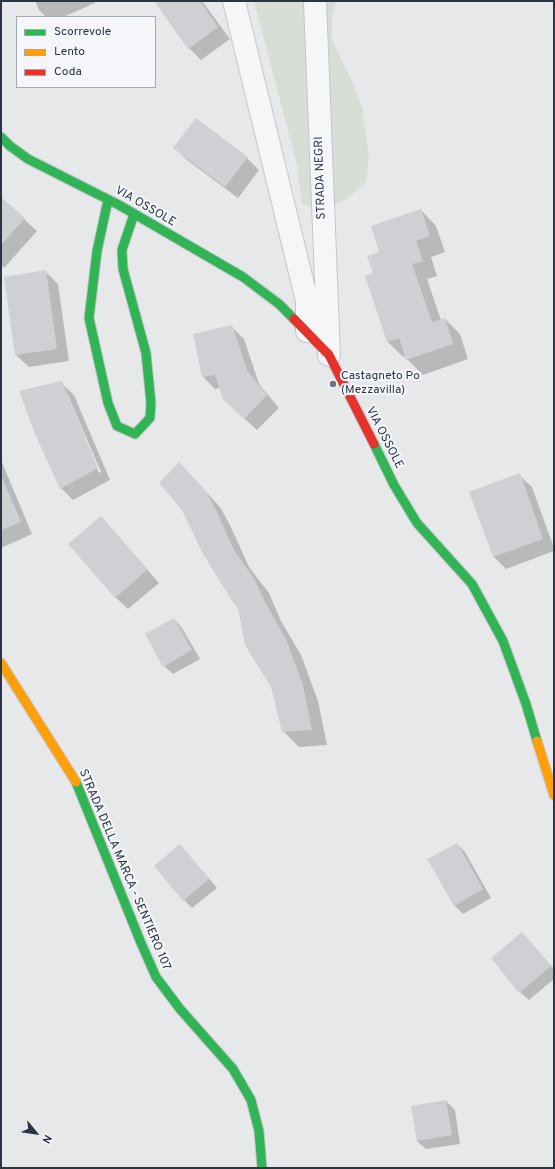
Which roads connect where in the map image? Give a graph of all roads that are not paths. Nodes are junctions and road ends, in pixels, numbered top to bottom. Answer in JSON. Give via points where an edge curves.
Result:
{"nodes":[{"id":1,"x":234,"y":1,"type":"edge"},
{"id":2,"x":315,"y":1,"type":"edge"},
{"id":3,"x":1,"y":137,"type":"edge"},
{"id":4,"x":108,"y":200,"type":"junction"},
{"id":5,"x":134,"y":214,"type":"junction"},
{"id":6,"x":307,"y":331,"type":"junction"},
{"id":7,"x":329,"y":355,"type":"junction"},
{"id":8,"x":1,"y":663,"type":"edge"},
{"id":9,"x":554,"y":795,"type":"edge"},
{"id":10,"x":262,"y":1168,"type":"edge"}],
"edges":[{"from":1,"to":6,"type":"street","via":[[307,301]]},
{"from":2,"to":7,"type":"street","name":"STRADA NEGRI"},
{"from":3,"to":4,"type":"street","name":"VIA OSSOLE","via":[[28,159]]},
{"from":4,"to":5,"type":"street","name":"VIA OSSOLE"},
{"from":4,"to":5,"type":"street","via":[[97,251],[89,318],[108,403],[117,426],[135,434],[150,418],[151,403],[146,353],[123,269],[122,250]]},
{"from":5,"to":6,"type":"street","name":"VIA OSSOLE","via":[[242,278],[279,304]]},
{"from":6,"to":7,"type":"street","name":"VIA OSSOLE"},
{"from":7,"to":9,"type":"street","name":"VIA OSSOLE","via":[[394,485],[417,523],[472,584],[503,641],[526,704]]},
{"from":8,"to":10,"type":"street","name":"STRADA DELLA MARCA - SENTIERO 107","via":[[76,781],[156,977],[180,1009],[233,1068],[251,1100],[259,1131]]}]}
